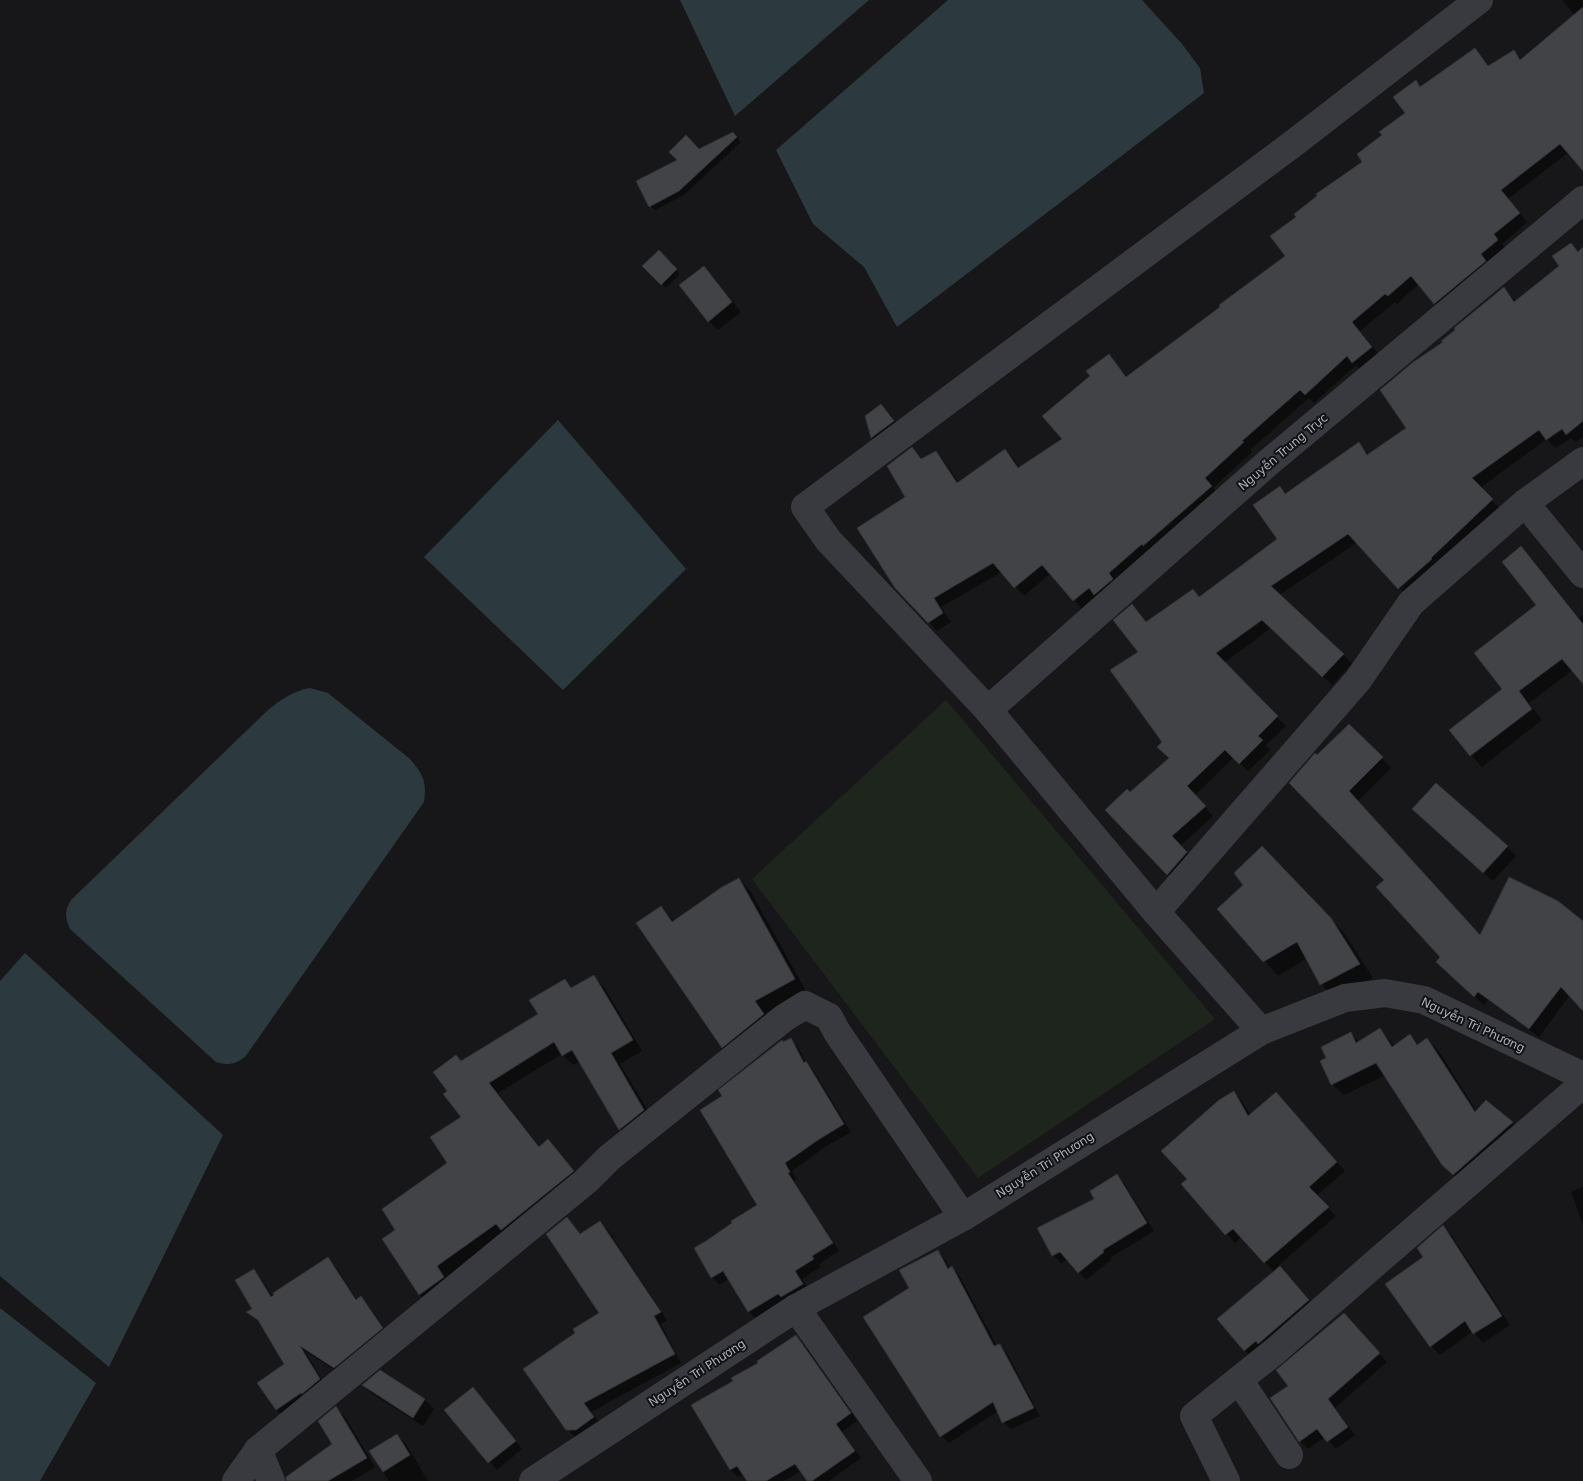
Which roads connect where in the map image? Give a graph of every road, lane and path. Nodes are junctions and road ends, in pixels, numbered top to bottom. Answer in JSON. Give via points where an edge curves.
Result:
{"nodes":[{"id":1,"x":1479,"y":0,"type":"edge"},
{"id":2,"x":1583,"y":200,"type":"edge"},
{"id":3,"x":1583,"y":461,"type":"edge"},
{"id":4,"x":1525,"y":503,"type":"junction"},
{"id":5,"x":1583,"y":574,"type":"edge"},
{"id":6,"x":988,"y":710,"type":"junction"},
{"id":7,"x":1156,"y":912,"type":"junction"},
{"id":8,"x":1261,"y":1031,"type":"junction"},
{"id":9,"x":1583,"y":1076,"type":"edge"},
{"id":10,"x":1583,"y":1084,"type":"edge"},
{"id":11,"x":962,"y":1217,"type":"junction"},
{"id":12,"x":796,"y":1308,"type":"junction"},
{"id":13,"x":1239,"y":1380,"type":"junction"},
{"id":14,"x":258,"y":1450,"type":"junction"},
{"id":15,"x":1289,"y":1455,"type":"dead end"},
{"id":16,"x":236,"y":1481,"type":"edge"},
{"id":17,"x":271,"y":1481,"type":"edge"},
{"id":18,"x":534,"y":1481,"type":"edge"},
{"id":19,"x":918,"y":1481,"type":"edge"},
{"id":20,"x":1226,"y":1481,"type":"edge"}],
"edges":[{"from":1,"to":6,"type":"street","via":[[1294,143],[805,508],[828,540]]},
{"from":2,"to":6,"type":"street","name":"Nguyễn Trung Trực","via":[[1269,462]]},
{"from":3,"to":4,"type":"street"},
{"from":4,"to":5,"type":"street"},
{"from":4,"to":7,"type":"street","via":[[1411,603],[1358,680]]},
{"from":6,"to":7,"type":"street"},
{"from":7,"to":8,"type":"street"},
{"from":8,"to":9,"type":"street","name":"Nguyễn Tri Phương","via":[[1345,998],[1385,992],[1424,1000]]},
{"from":8,"to":11,"type":"street","name":"Nguyễn Tri Phương"},
{"from":10,"to":13,"type":"street"},
{"from":11,"to":12,"type":"street","name":"Nguyễn Tri Phương"},
{"from":11,"to":14,"type":"street","via":[[829,1017],[805,1005],[784,1018],[609,1158],[586,1181]]},
{"from":12,"to":18,"type":"street","name":"Nguyễn Tri Phương"},
{"from":12,"to":19,"type":"street"},
{"from":13,"to":15,"type":"street"},
{"from":13,"to":20,"type":"street","via":[[1194,1416]]},
{"from":14,"to":16,"type":"street"},
{"from":14,"to":17,"type":"street"}]}
